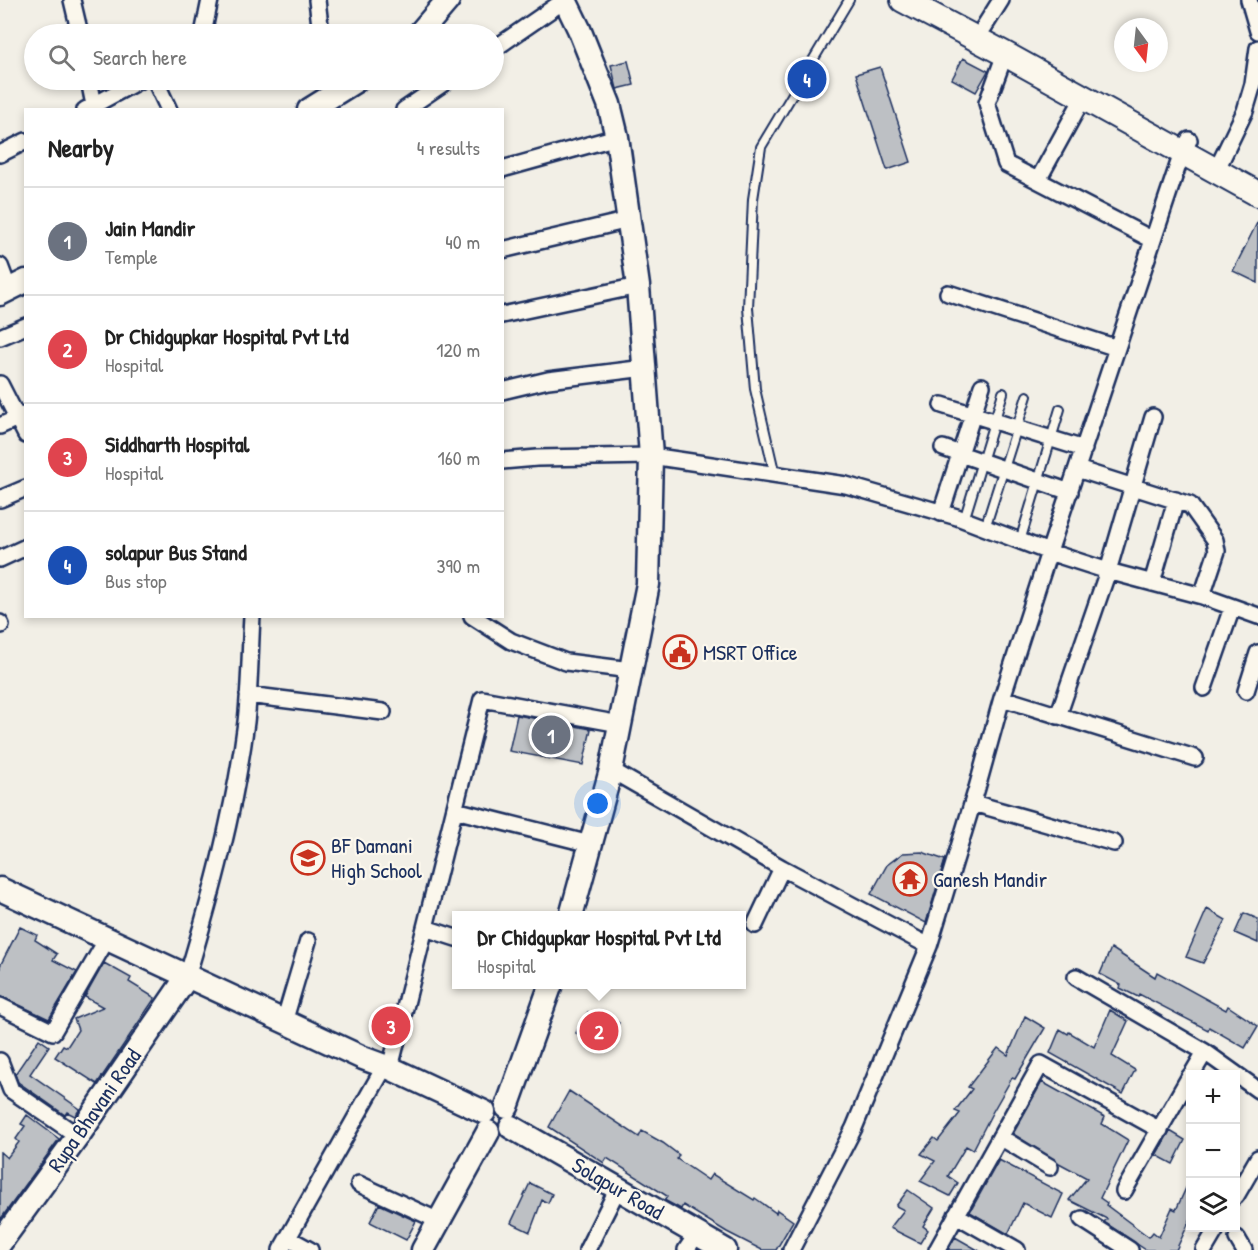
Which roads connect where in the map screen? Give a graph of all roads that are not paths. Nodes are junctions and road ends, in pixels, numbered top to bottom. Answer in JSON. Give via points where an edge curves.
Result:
{"nodes":[{"id":1,"x":72,"y":0,"type":"edge"},
{"id":2,"x":210,"y":0,"type":"edge"},
{"id":3,"x":318,"y":0,"type":"edge"},
{"id":4,"x":448,"y":0,"type":"edge"},
{"id":5,"x":565,"y":0,"type":"edge"},
{"id":6,"x":849,"y":0,"type":"edge"},
{"id":7,"x":903,"y":0,"type":"edge"},
{"id":8,"x":936,"y":0,"type":"edge"},
{"id":9,"x":1001,"y":0,"type":"edge"},
{"id":10,"x":1249,"y":0,"type":"edge"},
{"id":11,"x":78,"y":24,"type":"edge"},
{"id":12,"x":206,"y":24,"type":"edge"},
{"id":13,"x":320,"y":24,"type":"edge"},
{"id":14,"x":428,"y":24,"type":"edge"},
{"id":15,"x":984,"y":27,"type":"junction"},
{"id":16,"x":1258,"y":31,"type":"edge"},
{"id":17,"x":504,"y":42,"type":"edge"},
{"id":18,"x":1258,"y":48,"type":"edge"},
{"id":19,"x":1005,"y":54,"type":"junction"},
{"id":20,"x":89,"y":90,"type":"edge"},
{"id":21,"x":121,"y":90,"type":"edge"},
{"id":22,"x":160,"y":90,"type":"edge"},
{"id":23,"x":326,"y":90,"type":"edge"},
{"id":24,"x":433,"y":90,"type":"edge"},
{"id":25,"x":1083,"y":98,"type":"junction"},
{"id":26,"x":89,"y":107,"type":"edge"},
{"id":27,"x":168,"y":108,"type":"edge"},
{"id":28,"x":311,"y":108,"type":"edge"},
{"id":29,"x":407,"y":108,"type":"edge"},
{"id":30,"x":617,"y":137,"type":"junction"},
{"id":31,"x":24,"y":142,"type":"edge"},
{"id":32,"x":1186,"y":146,"type":"junction"},
{"id":33,"x":0,"y":154,"type":"edge"},
{"id":34,"x":1219,"y":165,"type":"junction"},
{"id":35,"x":504,"y":168,"type":"edge"},
{"id":36,"x":1258,"y":177,"type":"edge"},
{"id":37,"x":1038,"y":180,"type":"junction"},
{"id":38,"x":1258,"y":194,"type":"edge"},
{"id":39,"x":629,"y":220,"type":"junction"},
{"id":40,"x":1154,"y":240,"type":"junction"},
{"id":41,"x":504,"y":250,"type":"edge"},
{"id":42,"x":0,"y":266,"type":"edge"},
{"id":43,"x":638,"y":286,"type":"junction"},
{"id":44,"x":12,"y":288,"type":"edge"},
{"id":45,"x":948,"y":293,"type":"dead end"},
{"id":46,"x":504,"y":315,"type":"edge"},
{"id":47,"x":24,"y":327,"type":"edge"},
{"id":48,"x":0,"y":337,"type":"edge"},
{"id":49,"x":1117,"y":348,"type":"junction"},
{"id":50,"x":645,"y":368,"type":"junction"},
{"id":51,"x":0,"y":384,"type":"edge"},
{"id":52,"x":982,"y":386,"type":"dead end"},
{"id":53,"x":504,"y":391,"type":"edge"},
{"id":54,"x":1003,"y":393,"type":"dead end"},
{"id":55,"x":1028,"y":396,"type":"dead end"},
{"id":56,"x":942,"y":405,"type":"dead end"},
{"id":57,"x":1060,"y":409,"type":"dead end"},
{"id":58,"x":973,"y":414,"type":"junction"},
{"id":59,"x":21,"y":416,"type":"edge"},
{"id":60,"x":1153,"y":417,"type":"dead end"},
{"id":61,"x":994,"y":421,"type":"junction"},
{"id":62,"x":0,"y":426,"type":"edge"},
{"id":63,"x":1017,"y":428,"type":"junction"},
{"id":64,"x":1051,"y":439,"type":"junction"},
{"id":65,"x":943,"y":448,"type":"dead end"},
{"id":66,"x":1084,"y":449,"type":"junction"},
{"id":67,"x":960,"y":454,"type":"junction"},
{"id":68,"x":651,"y":456,"type":"junction"},
{"id":69,"x":504,"y":458,"type":"edge"},
{"id":70,"x":982,"y":462,"type":"junction"},
{"id":71,"x":1004,"y":469,"type":"junction"},
{"id":72,"x":1077,"y":469,"type":"junction"},
{"id":73,"x":775,"y":475,"type":"junction"},
{"id":74,"x":1038,"y":481,"type":"junction"},
{"id":75,"x":1132,"y":487,"type":"junction"},
{"id":76,"x":24,"y":489,"type":"edge"},
{"id":77,"x":1070,"y":492,"type":"junction"},
{"id":78,"x":0,"y":499,"type":"edge"},
{"id":79,"x":1176,"y":501,"type":"junction"},
{"id":80,"x":941,"y":513,"type":"junction"},
{"id":81,"x":964,"y":520,"type":"junction"},
{"id":82,"x":985,"y":528,"type":"junction"},
{"id":83,"x":1020,"y":541,"type":"junction"},
{"id":84,"x":24,"y":548,"type":"edge"},
{"id":85,"x":1049,"y":552,"type":"junction"},
{"id":86,"x":0,"y":560,"type":"edge"},
{"id":87,"x":1108,"y":571,"type":"junction"},
{"id":88,"x":1152,"y":583,"type":"junction"},
{"id":89,"x":1202,"y":596,"type":"junction"},
{"id":90,"x":1232,"y":608,"type":"junction"},
{"id":91,"x":1258,"y":616,"type":"edge"},
{"id":92,"x":252,"y":618,"type":"edge"},
{"id":93,"x":475,"y":618,"type":"edge"},
{"id":94,"x":1258,"y":653,"type":"edge"},
{"id":95,"x":631,"y":670,"type":"junction"},
{"id":96,"x":1204,"y":688,"type":"dead end"},
{"id":97,"x":1246,"y":690,"type":"dead end"},
{"id":98,"x":248,"y":695,"type":"junction"},
{"id":99,"x":1002,"y":698,"type":"junction"},
{"id":100,"x":383,"y":712,"type":"dead end"},
{"id":101,"x":1058,"y":716,"type":"junction"},
{"id":102,"x":620,"y":724,"type":"junction"},
{"id":103,"x":1195,"y":758,"type":"dead end"},
{"id":104,"x":611,"y":770,"type":"junction"},
{"id":105,"x":973,"y":803,"type":"junction"},
{"id":106,"x":455,"y":810,"type":"junction"},
{"id":107,"x":1114,"y":843,"type":"dead end"},
{"id":108,"x":590,"y":844,"type":"junction"},
{"id":109,"x":782,"y":868,"type":"junction"},
{"id":110,"x":0,"y":889,"type":"edge"},
{"id":111,"x":572,"y":911,"type":"edge"},
{"id":112,"x":755,"y":925,"type":"dead end"},
{"id":113,"x":425,"y":928,"type":"junction"},
{"id":114,"x":452,"y":937,"type":"edge"},
{"id":115,"x":106,"y":939,"type":"junction"},
{"id":116,"x":308,"y":941,"type":"dead end"},
{"id":117,"x":929,"y":946,"type":"junction"},
{"id":118,"x":187,"y":977,"type":"junction"},
{"id":119,"x":1076,"y":977,"type":"dead end"},
{"id":120,"x":548,"y":989,"type":"edge"},
{"id":121,"x":0,"y":1006,"type":"edge"},
{"id":122,"x":284,"y":1022,"type":"junction"},
{"id":123,"x":1205,"y":1052,"type":"junction"},
{"id":124,"x":0,"y":1061,"type":"edge"},
{"id":125,"x":388,"y":1067,"type":"junction"},
{"id":126,"x":1194,"y":1070,"type":"edge"},
{"id":127,"x":1186,"y":1084,"type":"edge"},
{"id":128,"x":1258,"y":1090,"type":"edge"},
{"id":129,"x":499,"y":1122,"type":"junction"},
{"id":130,"x":1160,"y":1130,"type":"junction"},
{"id":131,"x":78,"y":1136,"type":"junction"},
{"id":132,"x":1000,"y":1137,"type":"junction"},
{"id":133,"x":1050,"y":1167,"type":"dead end"},
{"id":134,"x":1257,"y":1172,"type":"edge"},
{"id":135,"x":360,"y":1184,"type":"dead end"},
{"id":136,"x":618,"y":1188,"type":"junction"},
{"id":137,"x":1124,"y":1191,"type":"dead end"},
{"id":138,"x":1240,"y":1191,"type":"edge"},
{"id":139,"x":956,"y":1215,"type":"junction"},
{"id":140,"x":1082,"y":1220,"type":"dead end"},
{"id":141,"x":439,"y":1221,"type":"junction"},
{"id":142,"x":1214,"y":1232,"type":"edge"},
{"id":143,"x":692,"y":1242,"type":"edge"},
{"id":144,"x":0,"y":1243,"type":"edge"},
{"id":145,"x":284,"y":1244,"type":"edge"},
{"id":146,"x":310,"y":1250,"type":"edge"},
{"id":147,"x":423,"y":1250,"type":"edge"},
{"id":148,"x":438,"y":1250,"type":"edge"},
{"id":149,"x":587,"y":1250,"type":"edge"},
{"id":150,"x":724,"y":1250,"type":"edge"},
{"id":151,"x":791,"y":1250,"type":"edge"},
{"id":152,"x":937,"y":1250,"type":"edge"},
{"id":153,"x":1017,"y":1250,"type":"edge"},
{"id":154,"x":1130,"y":1250,"type":"edge"},
{"id":155,"x":1204,"y":1250,"type":"edge"}],
"edges":[{"from":1,"to":11,"type":"street"},
{"from":2,"to":12,"type":"street"},
{"from":3,"to":13,"type":"street"},
{"from":4,"to":14,"type":"main road"},
{"from":5,"to":17,"type":"street"},
{"from":5,"to":30,"type":"main road","via":[[609,104]]},
{"from":6,"to":73,"type":"lane","via":[[761,147],[753,199],[748,308],[755,389]]},
{"from":7,"to":19,"type":"main road"},
{"from":8,"to":15,"type":"main road"},
{"from":9,"to":15,"type":"street"},
{"from":10,"to":16,"type":"street"},
{"from":15,"to":32,"type":"main road"},
{"from":18,"to":34,"type":"street","via":[[1245,111]]},
{"from":19,"to":25,"type":"main road"},
{"from":19,"to":37,"type":"street","via":[[987,103],[1006,164]]},
{"from":20,"to":26,"type":"street"},
{"from":21,"to":26,"type":"street"},
{"from":22,"to":27,"type":"street"},
{"from":23,"to":28,"type":"main road"},
{"from":24,"to":29,"type":"street"},
{"from":25,"to":32,"type":"main road"},
{"from":25,"to":37,"type":"street"},
{"from":30,"to":35,"type":"street"},
{"from":30,"to":39,"type":"main road"},
{"from":31,"to":33,"type":"street"},
{"from":32,"to":34,"type":"main road"},
{"from":32,"to":40,"type":"street"},
{"from":34,"to":36,"type":"main road"},
{"from":34,"to":38,"type":"main road"},
{"from":37,"to":40,"type":"street"},
{"from":39,"to":41,"type":"street"},
{"from":39,"to":43,"type":"main road"},
{"from":40,"to":49,"type":"street"},
{"from":42,"to":44,"type":"street"},
{"from":43,"to":46,"type":"street"},
{"from":43,"to":50,"type":"main road"},
{"from":45,"to":49,"type":"street"},
{"from":47,"to":48,"type":"street"},
{"from":49,"to":66,"type":"street"},
{"from":50,"to":53,"type":"street","via":[[548,380]]},
{"from":50,"to":68,"type":"main road"},
{"from":51,"to":59,"type":"street"},
{"from":52,"to":58,"type":"street"},
{"from":54,"to":61,"type":"lane"},
{"from":55,"to":63,"type":"lane"},
{"from":56,"to":58,"type":"street"},
{"from":57,"to":64,"type":"lane"},
{"from":58,"to":61,"type":"street"},
{"from":58,"to":67,"type":"street"},
{"from":59,"to":62,"type":"street"},
{"from":60,"to":75,"type":"street"},
{"from":61,"to":63,"type":"street"},
{"from":61,"to":70,"type":"lane"},
{"from":63,"to":64,"type":"street"},
{"from":63,"to":71,"type":"lane"},
{"from":64,"to":66,"type":"street"},
{"from":64,"to":74,"type":"lane"},
{"from":65,"to":67,"type":"street"},
{"from":66,"to":72,"type":"street"},
{"from":67,"to":70,"type":"street"},
{"from":67,"to":80,"type":"street"},
{"from":68,"to":69,"type":"street"},
{"from":68,"to":73,"type":"street"},
{"from":68,"to":95,"type":"main road","via":[[648,584]]},
{"from":70,"to":71,"type":"street"},
{"from":70,"to":81,"type":"lane"},
{"from":71,"to":74,"type":"street"},
{"from":71,"to":82,"type":"lane"},
{"from":72,"to":75,"type":"street"},
{"from":72,"to":77,"type":"street"},
{"from":73,"to":80,"type":"street","via":[[846,485]]},
{"from":74,"to":77,"type":"street"},
{"from":74,"to":83,"type":"lane"},
{"from":75,"to":79,"type":"street"},
{"from":75,"to":87,"type":"street"},
{"from":76,"to":78,"type":"street"},
{"from":77,"to":85,"type":"street"},
{"from":79,"to":88,"type":"street"},
{"from":79,"to":89,"type":"street","via":[[1190,505],[1215,540],[1217,551]]},
{"from":80,"to":81,"type":"street"},
{"from":81,"to":82,"type":"street"},
{"from":82,"to":83,"type":"street"},
{"from":83,"to":85,"type":"street"},
{"from":84,"to":86,"type":"street"},
{"from":85,"to":87,"type":"street"},
{"from":85,"to":99,"type":"street"},
{"from":87,"to":88,"type":"street"},
{"from":87,"to":101,"type":"street"},
{"from":88,"to":89,"type":"street"},
{"from":89,"to":90,"type":"street"},
{"from":90,"to":91,"type":"street"},
{"from":90,"to":96,"type":"street"},
{"from":92,"to":98,"type":"street"},
{"from":93,"to":95,"type":"street","via":[[511,641],[566,662]]},
{"from":94,"to":97,"type":"street"},
{"from":95,"to":102,"type":"main road"},
{"from":98,"to":100,"type":"street"},
{"from":98,"to":118,"type":"street","via":[[223,847]]},
{"from":99,"to":101,"type":"street"},
{"from":99,"to":105,"type":"street"},
{"from":101,"to":103,"type":"street"},
{"from":102,"to":104,"type":"main road"},
{"from":102,"to":106,"type":"street","via":[[482,699]]},
{"from":104,"to":108,"type":"main road"},
{"from":104,"to":109,"type":"street"},
{"from":105,"to":107,"type":"street"},
{"from":105,"to":117,"type":"street"},
{"from":106,"to":108,"type":"street"},
{"from":106,"to":113,"type":"street"},
{"from":108,"to":111,"type":"main road"},
{"from":109,"to":112,"type":"street"},
{"from":109,"to":117,"type":"street"},
{"from":110,"to":115,"type":"main road","name":"Solapur Road"},
{"from":113,"to":114,"type":"street"},
{"from":113,"to":125,"type":"street"},
{"from":115,"to":118,"type":"main road","name":"Solapur Road"},
{"from":115,"to":121,"type":"street","via":[[53,1032]]},
{"from":116,"to":122,"type":"street"},
{"from":117,"to":151,"type":"street","via":[[854,1128]]},
{"from":118,"to":122,"type":"main road","name":"Solapur Road"},
{"from":118,"to":131,"type":"main road","name":"Rupa Bhavani Road"},
{"from":119,"to":123,"type":"street"},
{"from":120,"to":129,"type":"main road"},
{"from":122,"to":125,"type":"main road","name":"Solapur Road"},
{"from":123,"to":126,"type":"street"},
{"from":123,"to":128,"type":"street"},
{"from":124,"to":131,"type":"street","via":[[11,1090]]},
{"from":125,"to":129,"type":"main road","name":"Solapur Road"},
{"from":125,"to":145,"type":"street"},
{"from":127,"to":130,"type":"street"},
{"from":129,"to":136,"type":"main road","name":"Solapur Road"},
{"from":129,"to":141,"type":"main road"},
{"from":129,"to":148,"type":"main road"},
{"from":130,"to":132,"type":"street","via":[[1041,1064]]},
{"from":130,"to":137,"type":"street"},
{"from":131,"to":144,"type":"main road","name":"Rupa Bhavani Road"},
{"from":132,"to":133,"type":"street"},
{"from":132,"to":139,"type":"street"},
{"from":134,"to":138,"type":"street"},
{"from":135,"to":141,"type":"street"},
{"from":136,"to":143,"type":"main road","name":"Solapur Road"},
{"from":136,"to":149,"type":"street"},
{"from":139,"to":152,"type":"street"},
{"from":139,"to":153,"type":"street"},
{"from":140,"to":154,"type":"street"},
{"from":141,"to":147,"type":"main road"},
{"from":142,"to":155,"type":"street"},
{"from":143,"to":150,"type":"main road","name":"Solapur Road"},
{"from":145,"to":146,"type":"street"}]}
